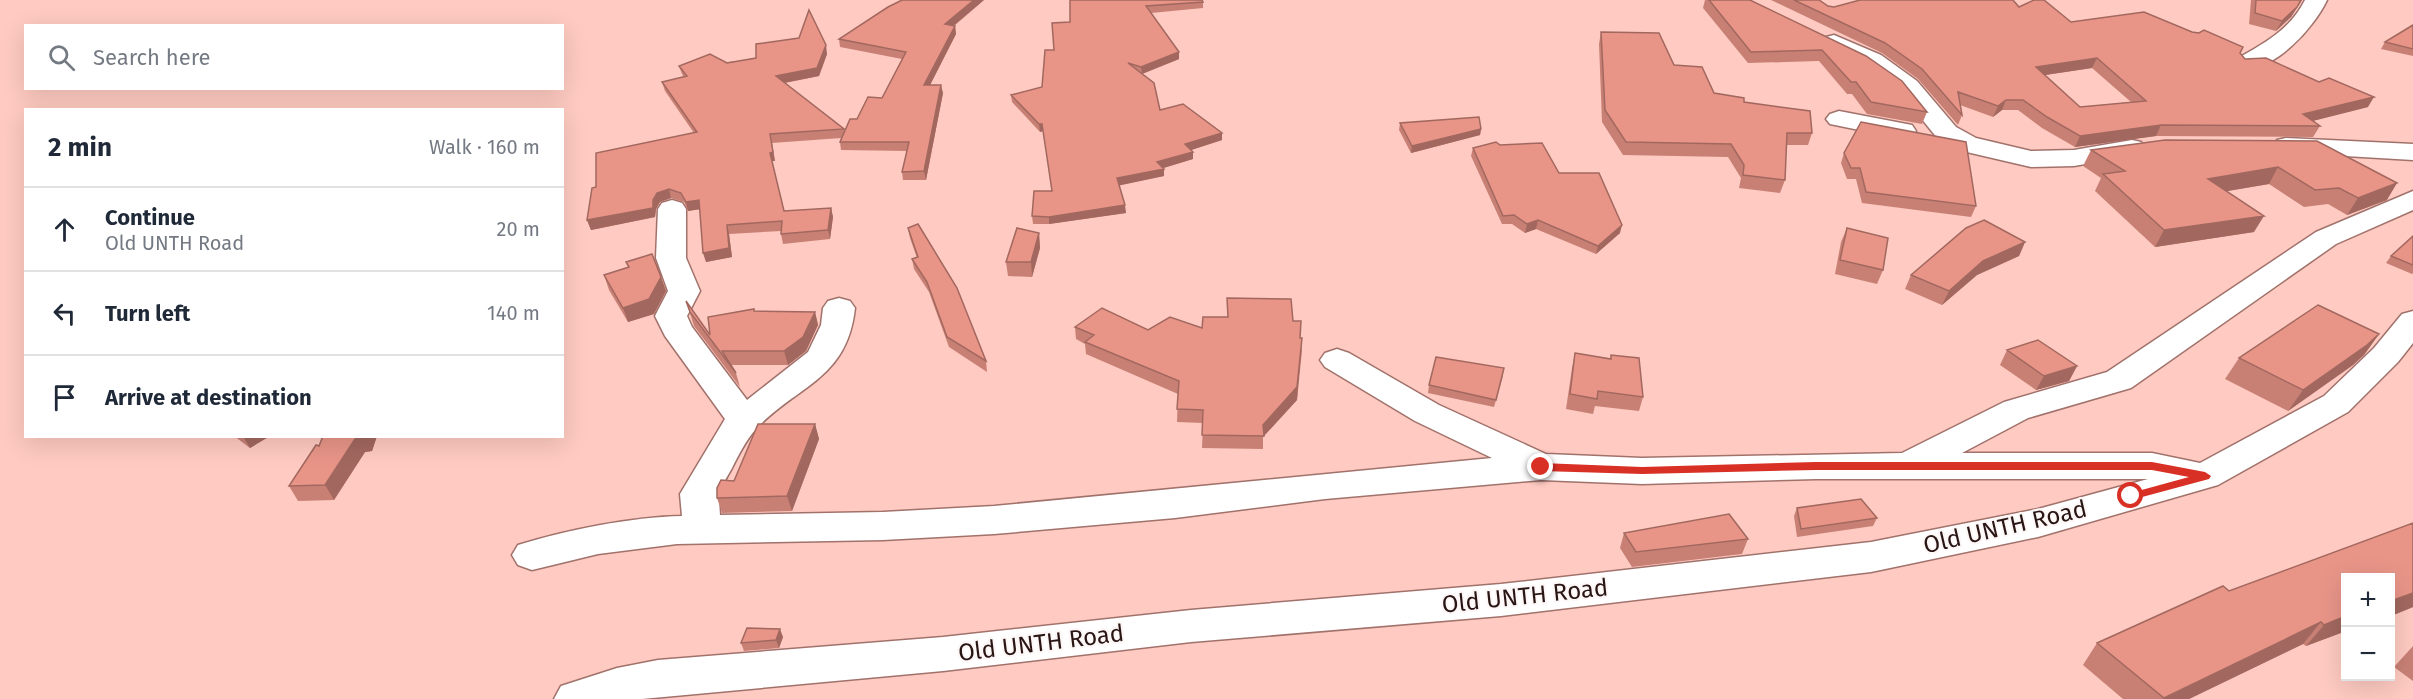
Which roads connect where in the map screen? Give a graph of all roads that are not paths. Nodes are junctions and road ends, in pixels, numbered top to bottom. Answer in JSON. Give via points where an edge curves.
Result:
{"nodes":[{"id":1,"x":2316,"y":0,"type":"edge"},
{"id":2,"x":1807,"y":30,"type":"edge"},
{"id":3,"x":2249,"y":62,"type":"edge"},
{"id":4,"x":1839,"y":119,"type":"dead end"},
{"id":5,"x":1958,"y":140,"type":"junction"},
{"id":6,"x":2156,"y":146,"type":"edge"},
{"id":7,"x":2267,"y":146,"type":"edge"},
{"id":8,"x":2413,"y":152,"type":"edge"},
{"id":9,"x":2413,"y":200,"type":"edge"},
{"id":10,"x":672,"y":209,"type":"dead end"},
{"id":11,"x":839,"y":308,"type":"dead end"},
{"id":12,"x":2413,"y":321,"type":"edge"},
{"id":13,"x":1336,"y":360,"type":"dead end"},
{"id":14,"x":745,"y":419,"type":"junction"},
{"id":15,"x":1541,"y":467,"type":"junction"},
{"id":16,"x":1905,"y":468,"type":"junction"},
{"id":17,"x":2205,"y":476,"type":"junction"},
{"id":18,"x":702,"y":528,"type":"junction"},
{"id":19,"x":532,"y":555,"type":"dead end"},
{"id":20,"x":576,"y":699,"type":"edge"}],
"edges":[{"from":1,"to":3,"type":"street","via":[[2310,15],[2287,41]]},
{"from":2,"to":5,"type":"street","via":[[1863,56],[1908,86],[1947,133]]},
{"from":4,"to":5,"type":"street"},
{"from":5,"to":6,"type":"street","via":[[2031,159],[2074,158]]},
{"from":7,"to":8,"type":"street"},
{"from":9,"to":16,"type":"street","via":[[2326,238],[2119,380],[2016,410]]},
{"from":10,"to":14,"type":"street","via":[[671,258],[684,291],[671,316],[683,338]]},
{"from":11,"to":14,"type":"street","via":[[837,325],[822,357]]},
{"from":12,"to":17,"type":"street","name":"Old UNTH Road","via":[[2386,355],[2336,404]]},
{"from":13,"to":15,"type":"street","via":[[1427,413]]},
{"from":14,"to":18,"type":"street","via":[[730,436],[699,494]]},
{"from":15,"to":16,"type":"street","via":[[1642,471],[1816,466]]},
{"from":15,"to":18,"type":"street","via":[[993,520]]},
{"from":16,"to":17,"type":"street","via":[[2152,466]]},
{"from":17,"to":20,"type":"street","name":"Old UNTH Road","via":[[2038,523],[1870,557],[1501,600],[658,678]]},
{"from":18,"to":19,"type":"street","via":[[598,540]]}]}
